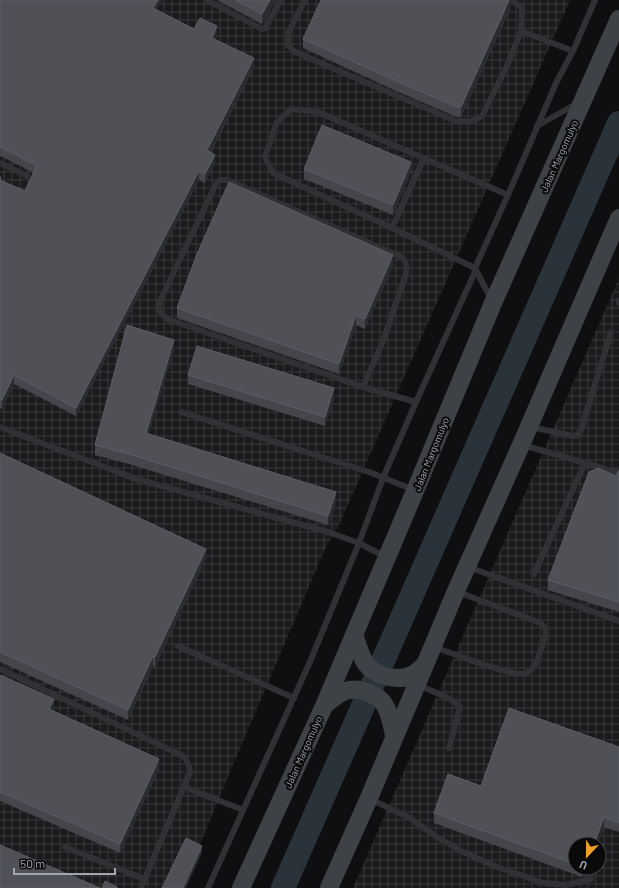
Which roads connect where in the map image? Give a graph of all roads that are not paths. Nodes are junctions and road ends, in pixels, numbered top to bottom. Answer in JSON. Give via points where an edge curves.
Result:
{"nodes":[{"id":1,"x":207,"y":0,"type":"edge"},
{"id":2,"x":281,"y":0,"type":"edge"},
{"id":3,"x":305,"y":0,"type":"edge"},
{"id":4,"x":512,"y":0,"type":"edge"},
{"id":5,"x":595,"y":0,"type":"edge"},
{"id":6,"x":619,"y":19,"type":"edge"},
{"id":7,"x":521,"y":31,"type":"junction"},
{"id":8,"x":573,"y":51,"type":"junction"},
{"id":9,"x":584,"y":100,"type":"junction"},
{"id":10,"x":537,"y":126,"type":"junction"},
{"id":11,"x":424,"y":158,"type":"junction"},
{"id":12,"x":0,"y":163,"type":"edge"},
{"id":13,"x":27,"y":176,"type":"dead end"},
{"id":14,"x":508,"y":195,"type":"junction"},
{"id":15,"x":619,"y":218,"type":"edge"},
{"id":16,"x":392,"y":228,"type":"junction"},
{"id":17,"x":475,"y":268,"type":"junction"},
{"id":18,"x":493,"y":303,"type":"junction"},
{"id":19,"x":611,"y":332,"type":"dead end"},
{"id":20,"x":363,"y":387,"type":"junction"},
{"id":21,"x":416,"y":402,"type":"junction"},
{"id":22,"x":181,"y":412,"type":"dead end"},
{"id":23,"x":529,"y":426,"type":"junction"},
{"id":24,"x":0,"y":427,"type":"edge"},
{"id":25,"x":521,"y":445,"type":"junction"},
{"id":26,"x":585,"y":463,"type":"junction"},
{"id":27,"x":619,"y":473,"type":"edge"},
{"id":28,"x":383,"y":478,"type":"junction"},
{"id":29,"x":416,"y":491,"type":"junction"},
{"id":30,"x":359,"y":543,"type":"junction"},
{"id":31,"x":387,"y":558,"type":"junction"},
{"id":32,"x":467,"y":566,"type":"junction"},
{"id":33,"x":534,"y":574,"type":"dead end"},
{"id":34,"x":456,"y":591,"type":"junction"},
{"id":35,"x":619,"y":621,"type":"edge"},
{"id":36,"x":356,"y":639,"type":"junction"},
{"id":37,"x":178,"y":646,"type":"dead end"},
{"id":38,"x":433,"y":646,"type":"junction"},
{"id":39,"x":0,"y":669,"type":"edge"},
{"id":40,"x":418,"y":675,"type":"junction"},
{"id":41,"x":294,"y":698,"type":"junction"},
{"id":42,"x":329,"y":701,"type":"junction"},
{"id":43,"x":393,"y":729,"type":"junction"},
{"id":44,"x":449,"y":748,"type":"dead end"},
{"id":45,"x":184,"y":787,"type":"junction"},
{"id":46,"x":369,"y":798,"type":"junction"},
{"id":47,"x":243,"y":810,"type":"junction"},
{"id":48,"x":65,"y":847,"type":"dead end"},
{"id":49,"x":144,"y":879,"type":"junction"},
{"id":50,"x":591,"y":879,"type":"dead end"},
{"id":51,"x":141,"y":888,"type":"edge"},
{"id":52,"x":208,"y":888,"type":"edge"},
{"id":53,"x":241,"y":888,"type":"edge"},
{"id":54,"x":329,"y":888,"type":"edge"}],
"edges":[{"from":1,"to":2,"type":"lane","via":[[262,30],[266,28]]},
{"from":3,"to":7,"type":"lane","via":[[288,33],[288,44],[295,52],[456,121],[466,122],[482,116]]},
{"from":4,"to":7,"type":"lane","via":[[522,9]]},
{"from":5,"to":8,"type":"lane"},
{"from":6,"to":9,"type":"main road","name":"Jalan Margomulyo"},
{"from":7,"to":8,"type":"lane"},
{"from":8,"to":10,"type":"lane"},
{"from":9,"to":10,"type":"lane"},
{"from":9,"to":18,"type":"main road","name":"Jalan Margomulyo"},
{"from":10,"to":14,"type":"lane"},
{"from":11,"to":14,"type":"lane"},
{"from":11,"to":16,"type":"lane"},
{"from":11,"to":16,"type":"lane","via":[[318,112],[291,109],[276,122],[265,157],[273,173]]},
{"from":12,"to":13,"type":"lane"},
{"from":14,"to":17,"type":"lane"},
{"from":15,"to":23,"type":"main road"},
{"from":16,"to":17,"type":"lane"},
{"from":17,"to":18,"type":"lane"},
{"from":17,"to":21,"type":"lane"},
{"from":18,"to":29,"type":"main road","name":"Jalan Margomulyo"},
{"from":19,"to":23,"type":"lane","via":[[578,434],[573,436]]},
{"from":20,"to":20,"type":"lane","via":[[167,319],[160,313],[160,300],[220,180],[227,180],[401,257],[406,262],[407,269],[400,292]]},
{"from":20,"to":21,"type":"lane"},
{"from":21,"to":28,"type":"lane"},
{"from":22,"to":28,"type":"lane"},
{"from":23,"to":25,"type":"main road"},
{"from":24,"to":30,"type":"lane","via":[[136,479],[328,532]]},
{"from":25,"to":26,"type":"lane"},
{"from":25,"to":32,"type":"main road"},
{"from":26,"to":27,"type":"lane"},
{"from":26,"to":33,"type":"lane"},
{"from":28,"to":29,"type":"lane"},
{"from":28,"to":30,"type":"lane"},
{"from":29,"to":31,"type":"main road","name":"Jalan Margomulyo"},
{"from":30,"to":31,"type":"lane"},
{"from":30,"to":41,"type":"lane"},
{"from":31,"to":36,"type":"main road","name":"Jalan Margomulyo"},
{"from":32,"to":34,"type":"main road"},
{"from":32,"to":35,"type":"lane"},
{"from":34,"to":38,"type":"main road"},
{"from":34,"to":38,"type":"lane","via":[[541,623],[546,633],[537,662],[531,670],[518,674],[484,665]]},
{"from":36,"to":40,"type":"main road","via":[[365,663],[379,674],[394,678]]},
{"from":36,"to":42,"type":"main road","name":"Jalan Margomulyo"},
{"from":37,"to":41,"type":"lane"},
{"from":38,"to":40,"type":"main road"},
{"from":39,"to":45,"type":"lane","via":[[183,756],[190,772]]},
{"from":40,"to":43,"type":"main road"},
{"from":40,"to":44,"type":"lane","via":[[460,707]]},
{"from":41,"to":47,"type":"lane"},
{"from":42,"to":43,"type":"main road","via":[[340,693],[352,689],[363,690],[382,701]]},
{"from":42,"to":53,"type":"main road","name":"Jalan Margomulyo"},
{"from":43,"to":46,"type":"main road"},
{"from":45,"to":47,"type":"lane"},
{"from":45,"to":49,"type":"lane"},
{"from":46,"to":50,"type":"lane","via":[[410,818],[463,852],[497,867],[544,883],[566,885]]},
{"from":46,"to":54,"type":"main road"},
{"from":47,"to":52,"type":"lane"},
{"from":48,"to":49,"type":"lane"},
{"from":49,"to":51,"type":"lane"}]}
